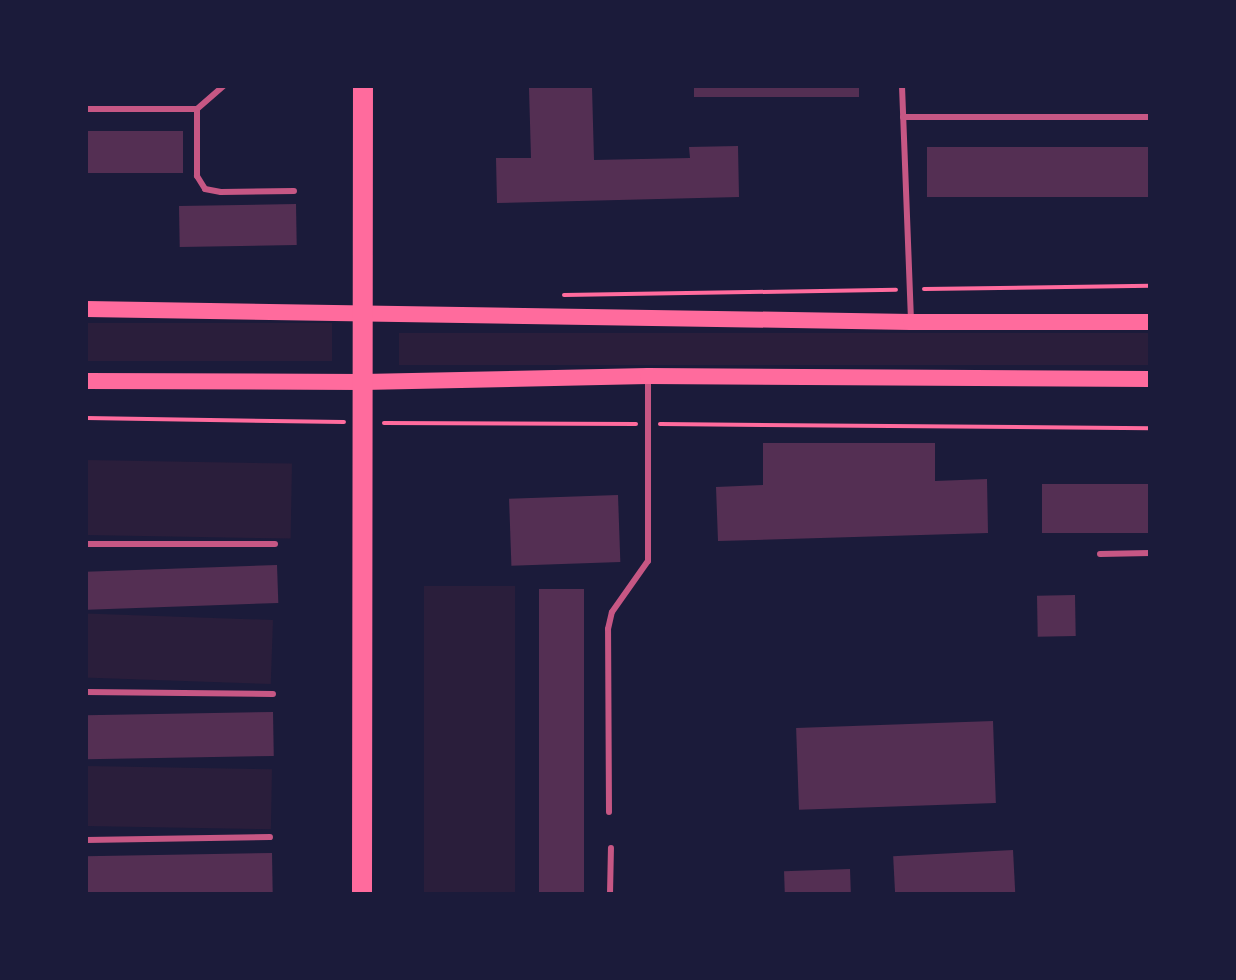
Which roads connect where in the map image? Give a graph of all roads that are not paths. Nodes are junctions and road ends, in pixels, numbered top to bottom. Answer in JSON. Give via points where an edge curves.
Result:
{"nodes":[{"id":1,"x":223,"y":86,"type":"edge"},
{"id":2,"x":363,"y":86,"type":"edge"},
{"id":3,"x":902,"y":86,"type":"edge"},
{"id":4,"x":86,"y":109,"type":"edge"},
{"id":5,"x":197,"y":109,"type":"junction"},
{"id":6,"x":903,"y":117,"type":"junction"},
{"id":7,"x":1150,"y":117,"type":"edge"},
{"id":8,"x":294,"y":191,"type":"dead end"},
{"id":9,"x":364,"y":306,"type":"junction"},
{"id":10,"x":86,"y":309,"type":"edge"},
{"id":11,"x":911,"y":322,"type":"junction"},
{"id":12,"x":1150,"y":322,"type":"edge"},
{"id":13,"x":648,"y":376,"type":"junction"},
{"id":14,"x":1150,"y":379,"type":"edge"},
{"id":15,"x":86,"y":381,"type":"edge"},
{"id":16,"x":363,"y":382,"type":"junction"},
{"id":17,"x":86,"y":544,"type":"edge"},
{"id":18,"x":275,"y":544,"type":"dead end"},
{"id":19,"x":1150,"y":553,"type":"edge"},
{"id":20,"x":1100,"y":554,"type":"dead end"},
{"id":21,"x":86,"y":692,"type":"edge"},
{"id":22,"x":273,"y":694,"type":"dead end"},
{"id":23,"x":609,"y":812,"type":"dead end"},
{"id":24,"x":270,"y":837,"type":"dead end"},
{"id":25,"x":86,"y":840,"type":"edge"},
{"id":26,"x":611,"y":848,"type":"dead end"},
{"id":27,"x":362,"y":894,"type":"edge"},
{"id":28,"x":610,"y":894,"type":"edge"}],
"edges":[{"from":1,"to":5,"type":"lane"},
{"from":2,"to":9,"type":"main road"},
{"from":3,"to":6,"type":"lane"},
{"from":4,"to":5,"type":"lane"},
{"from":5,"to":8,"type":"lane","via":[[197,176],[205,189]]},
{"from":6,"to":7,"type":"lane"},
{"from":6,"to":11,"type":"lane"},
{"from":9,"to":10,"type":"main road"},
{"from":9,"to":11,"type":"main road"},
{"from":9,"to":16,"type":"main road"},
{"from":11,"to":12,"type":"main road"},
{"from":13,"to":14,"type":"main road"},
{"from":13,"to":16,"type":"main road"},
{"from":13,"to":23,"type":"lane","via":[[648,561],[612,612],[608,629]]},
{"from":15,"to":16,"type":"main road"},
{"from":16,"to":27,"type":"main road"},
{"from":17,"to":18,"type":"lane"},
{"from":19,"to":20,"type":"lane"},
{"from":21,"to":22,"type":"lane"},
{"from":24,"to":25,"type":"lane"},
{"from":26,"to":28,"type":"lane"}]}
